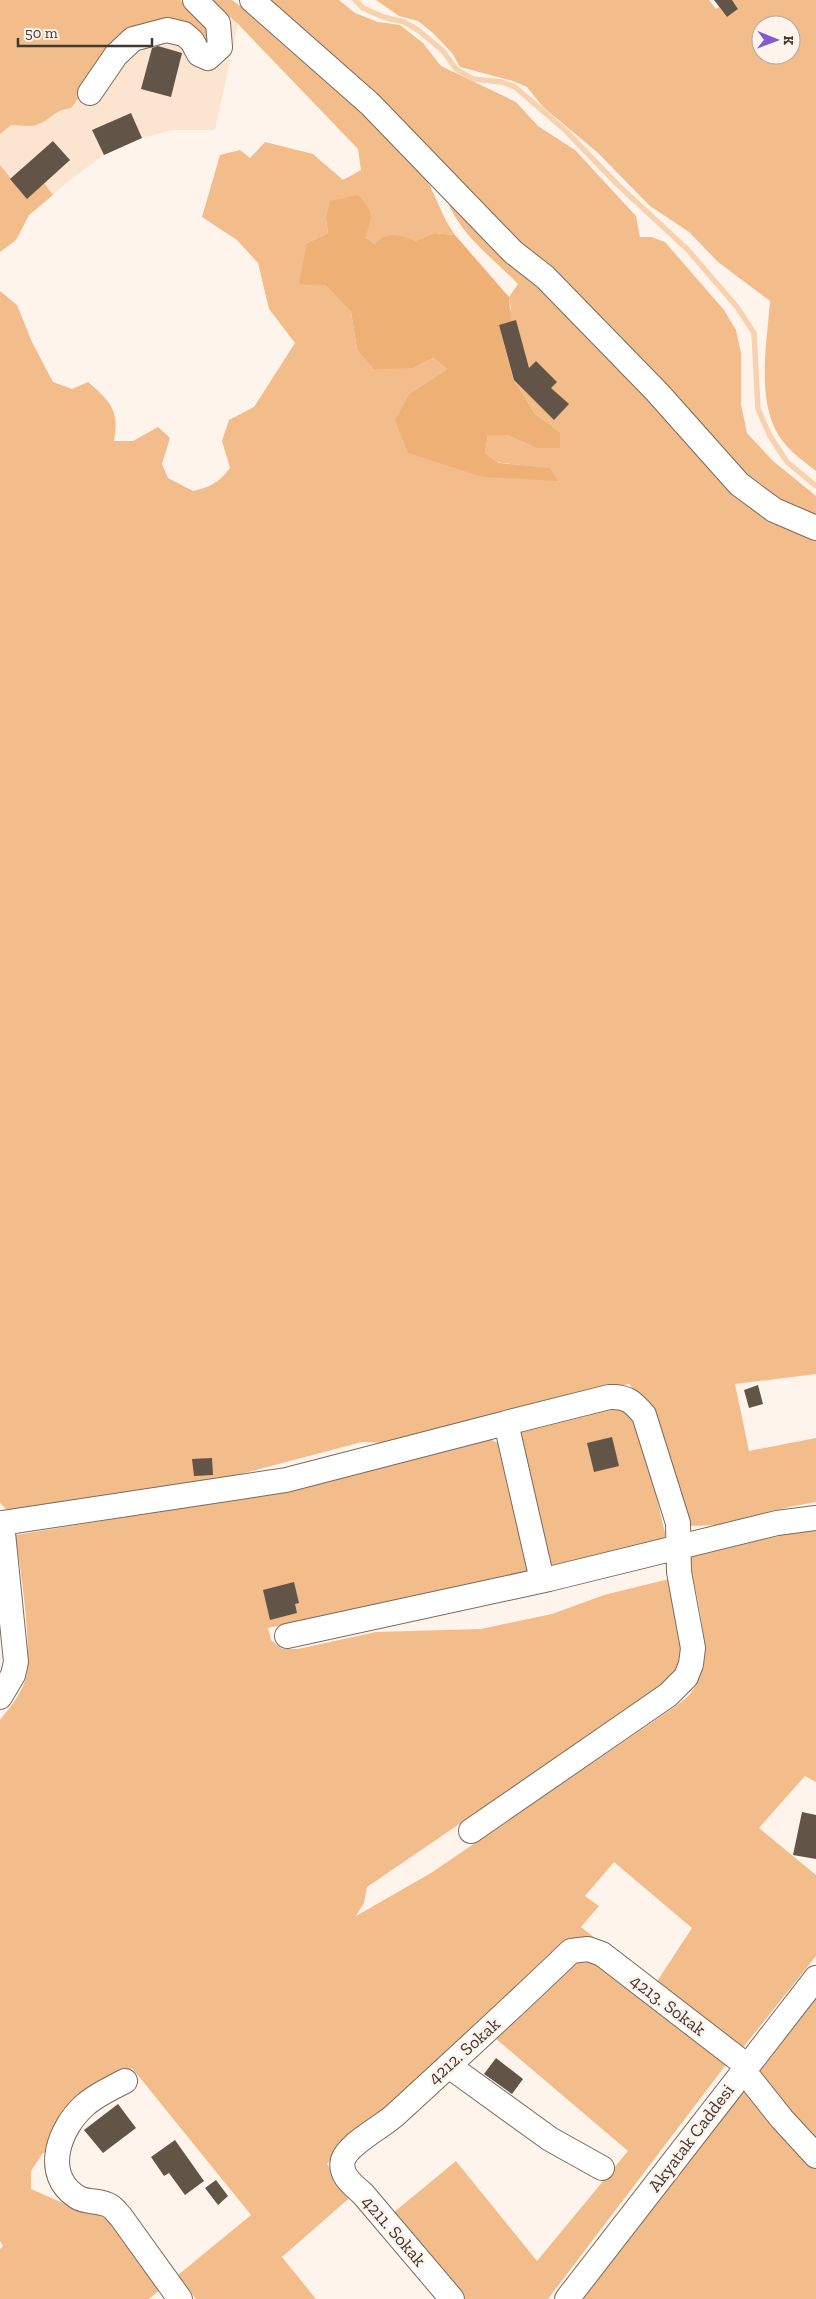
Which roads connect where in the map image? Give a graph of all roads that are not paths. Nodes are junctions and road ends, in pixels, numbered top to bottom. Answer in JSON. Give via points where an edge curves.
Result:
{"nodes":[{"id":1,"x":195,"y":0,"type":"edge"},
{"id":2,"x":252,"y":0,"type":"edge"},
{"id":3,"x":90,"y":93,"type":"dead end"},
{"id":4,"x":816,"y":528,"type":"edge"},
{"id":5,"x":506,"y":1423,"type":"junction"},
{"id":6,"x":816,"y":1518,"type":"edge"},
{"id":7,"x":1,"y":1522,"type":"edge"},
{"id":8,"x":679,"y":1547,"type":"junction"},
{"id":9,"x":542,"y":1580,"type":"junction"},
{"id":10,"x":287,"y":1636,"type":"dead end"},
{"id":11,"x":0,"y":1697,"type":"edge"},
{"id":12,"x":471,"y":1831,"type":"dead end"},
{"id":13,"x":588,"y":1949,"type":"joint"},
{"id":14,"x":816,"y":1978,"type":"edge"},
{"id":15,"x":449,"y":2066,"type":"junction"},
{"id":16,"x":744,"y":2067,"type":"junction"},
{"id":17,"x":125,"y":2081,"type":"dead end"},
{"id":18,"x":816,"y":2156,"type":"edge"},
{"id":19,"x":343,"y":2160,"type":"joint"},
{"id":20,"x":602,"y":2168,"type":"dead end"},
{"id":21,"x":180,"y":2299,"type":"edge"},
{"id":22,"x":452,"y":2299,"type":"edge"},
{"id":23,"x":567,"y":2299,"type":"edge"}],
"edges":[{"from":1,"to":3,"type":"street","via":[[218,23],[220,47],[214,54],[208,58],[199,54],[184,34],[167,30],[133,39],[116,55]]},
{"from":2,"to":4,"type":"street","via":[[370,104],[514,252],[544,277],[657,392],[738,484],[774,510]]},
{"from":5,"to":7,"type":"street","via":[[286,1480]]},
{"from":5,"to":8,"type":"street","via":[[609,1397],[621,1396],[632,1401],[644,1415],[676,1514]]},
{"from":5,"to":9,"type":"street"},
{"from":6,"to":8,"type":"street","via":[[777,1523]]},
{"from":7,"to":11,"type":"street","via":[[16,1662],[13,1675]]},
{"from":8,"to":9,"type":"street"},
{"from":8,"to":12,"type":"street","via":[[679,1572],[693,1648],[686,1677],[668,1695]]},
{"from":9,"to":10,"type":"street"},
{"from":13,"to":15,"type":"street","name":"4212. Sokak","via":[[571,1951]]},
{"from":13,"to":16,"type":"street","name":"4213. Sokak","via":[[602,1954]]},
{"from":14,"to":16,"type":"street","name":"Akyatak Caddesi"},
{"from":15,"to":19,"type":"street","name":"4212. Sokak","via":[[386,2123],[349,2150]]},
{"from":15,"to":20,"type":"street","via":[[550,2139]]},
{"from":16,"to":18,"type":"street","name":"4213. Sokak","via":[[782,2119]]},
{"from":16,"to":23,"type":"street","name":"Akyatak Caddesi"},
{"from":17,"to":21,"type":"street","via":[[86,2104],[69,2121],[58,2145],[56,2162],[68,2189],[78,2198],[110,2206],[121,2217]]},
{"from":19,"to":22,"type":"street","name":"4211. Sokak","via":[[343,2172],[349,2182],[363,2194]]}]}
